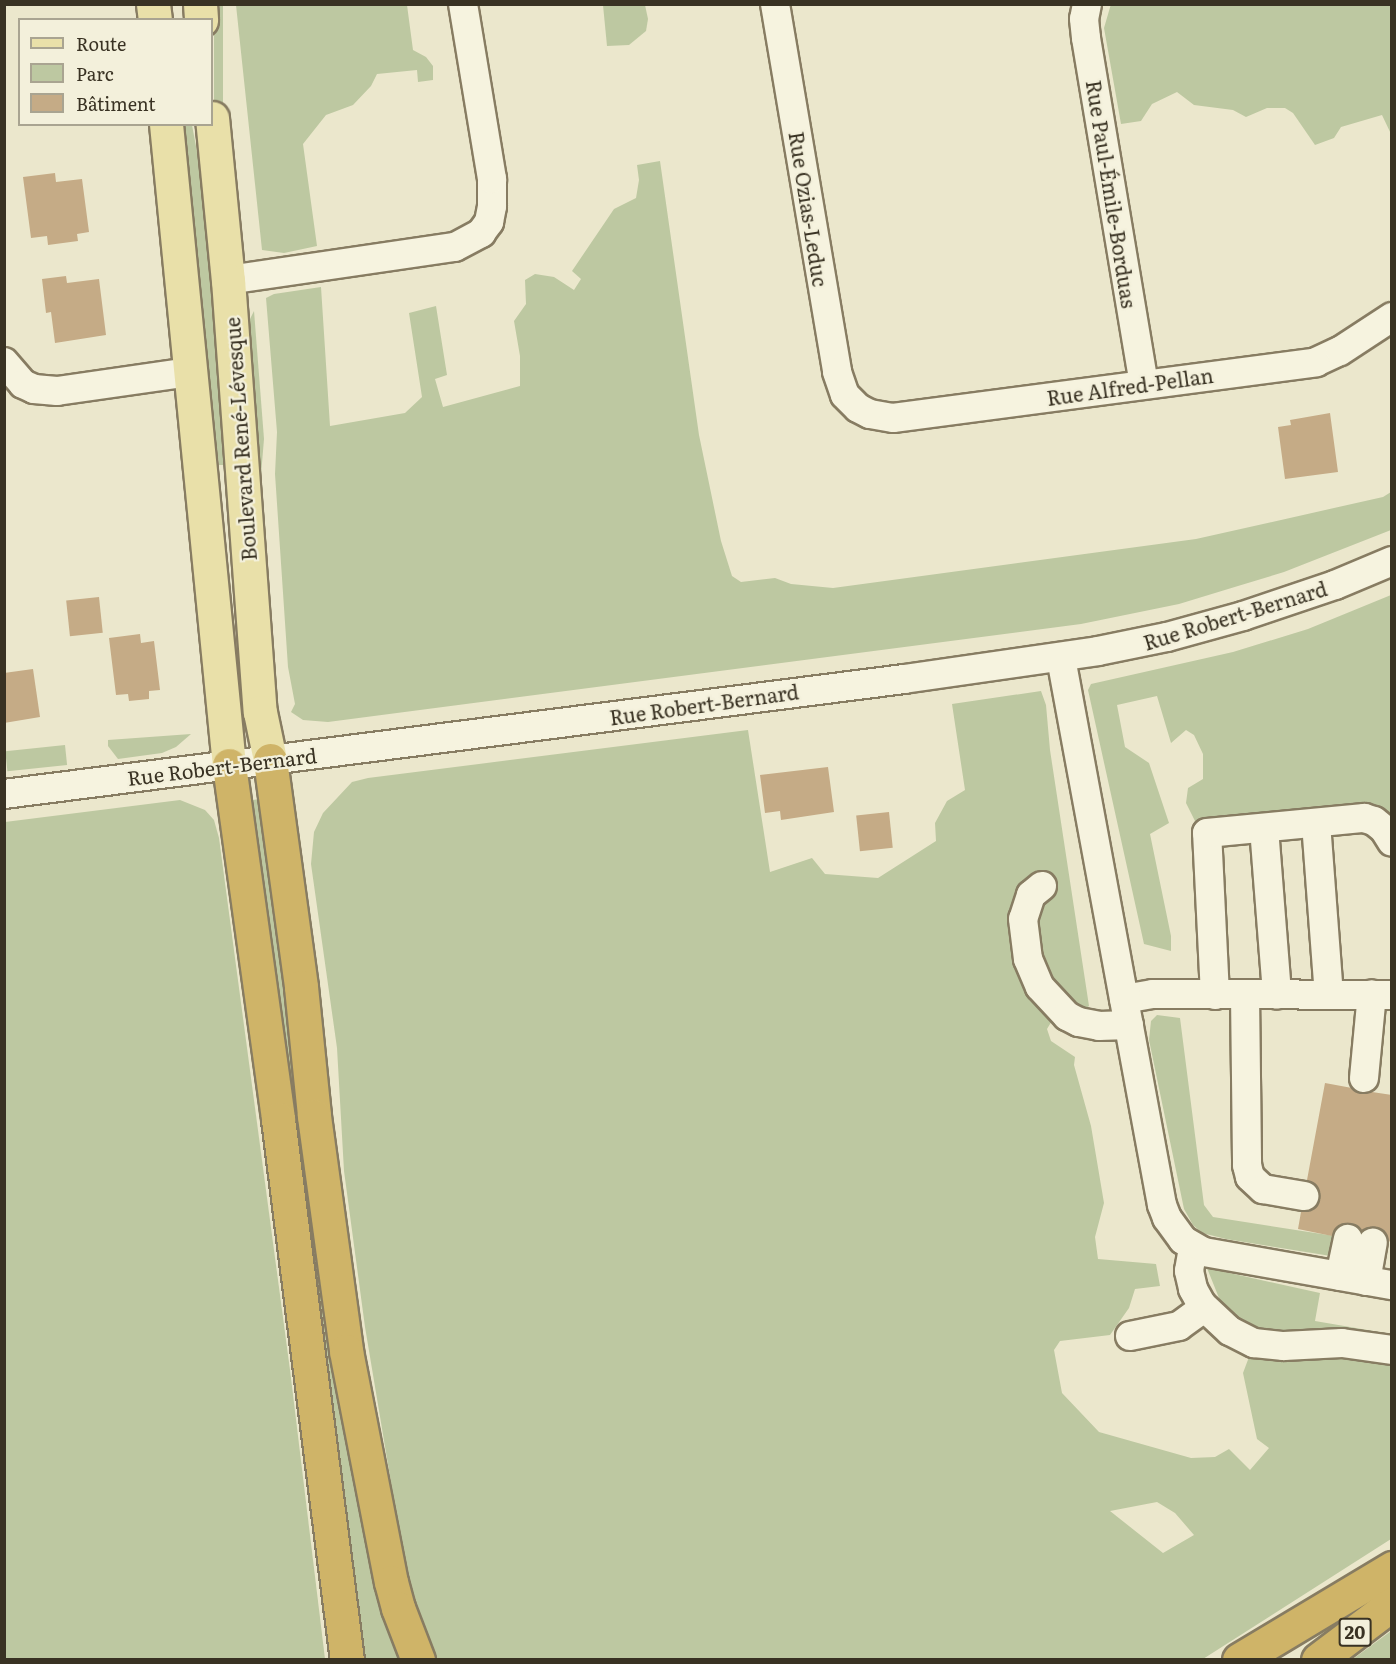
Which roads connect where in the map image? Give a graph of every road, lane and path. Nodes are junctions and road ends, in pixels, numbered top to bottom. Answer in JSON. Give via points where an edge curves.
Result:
{"nodes":[{"id":1,"x":463,"y":4,"type":"edge"},
{"id":2,"x":775,"y":4,"type":"edge"},
{"id":3,"x":1088,"y":4,"type":"edge"},
{"id":4,"x":166,"y":126,"type":"edge"},
{"id":5,"x":213,"y":126,"type":"edge"},
{"id":6,"x":228,"y":280,"type":"junction"},
{"id":7,"x":1392,"y":317,"type":"edge"},
{"id":8,"x":4,"y":362,"type":"edge"},
{"id":9,"x":189,"y":372,"type":"junction"},
{"id":10,"x":1144,"y":383,"type":"junction"},
{"id":11,"x":858,"y":408,"type":"joint"},
{"id":12,"x":1392,"y":561,"type":"edge"},
{"id":13,"x":1061,"y":657,"type":"junction"},
{"id":14,"x":270,"y":760,"type":"junction"},
{"id":15,"x":229,"y":765,"type":"junction"},
{"id":16,"x":4,"y":794,"type":"edge"},
{"id":17,"x":1316,"y":823,"type":"junction"},
{"id":18,"x":1264,"y":828,"type":"junction"},
{"id":19,"x":1392,"y":842,"type":"edge"},
{"id":20,"x":1042,"y":886,"type":"dead end"},
{"id":21,"x":1385,"y":991,"type":"edge"},
{"id":22,"x":1277,"y":994,"type":"junction"},
{"id":23,"x":1329,"y":994,"type":"junction"},
{"id":24,"x":1215,"y":995,"type":"junction"},
{"id":25,"x":1245,"y":995,"type":"junction"},
{"id":26,"x":1126,"y":1012,"type":"junction"},
{"id":27,"x":1364,"y":1078,"type":"dead end"},
{"id":28,"x":1304,"y":1196,"type":"dead end"},
{"id":29,"x":1360,"y":1241,"type":"dead end"},
{"id":30,"x":1193,"y":1248,"type":"junction"},
{"id":31,"x":1366,"y":1281,"type":"edge"},
{"id":32,"x":1202,"y":1305,"type":"junction"},
{"id":33,"x":1130,"y":1336,"type":"dead end"},
{"id":34,"x":1392,"y":1350,"type":"edge"},
{"id":35,"x":1392,"y":1568,"type":"edge"},
{"id":36,"x":1392,"y":1604,"type":"edge"},
{"id":37,"x":347,"y":1659,"type":"edge"},
{"id":38,"x":418,"y":1659,"type":"edge"},
{"id":39,"x":1239,"y":1659,"type":"edge"},
{"id":40,"x":1318,"y":1659,"type":"edge"}],
"edges":[{"from":1,"to":6,"type":"street","via":[[492,179],[489,222],[481,233],[454,247]]},
{"from":2,"to":11,"type":"street","name":"Rue Ozias-Leduc","via":[[837,372],[845,395]]},
{"from":3,"to":10,"type":"street","name":"Rue Paul-Émile-Borduas","via":[[1084,19],[1086,38]]},
{"from":4,"to":9,"type":"main road","name":"Boulevard René-Lévesque"},
{"from":5,"to":6,"type":"main road","name":"Boulevard René-Lévesque"},
{"from":6,"to":14,"type":"main road","name":"Boulevard René-Lévesque","via":[[260,712]]},
{"from":7,"to":10,"type":"street","name":"Rue Alfred-Pellan","via":[[1316,362]]},
{"from":8,"to":9,"type":"street","via":[[23,384],[57,391]]},
{"from":9,"to":15,"type":"main road","name":"Boulevard René-Lévesque"},
{"from":10,"to":11,"type":"street","name":"Rue Alfred-Pellan","via":[[893,418]]},
{"from":12,"to":13,"type":"street","name":"Rue Robert-Bernard","via":[[1243,616],[1135,645]]},
{"from":13,"to":14,"type":"street","name":"Rue Robert-Bernard"},
{"from":13,"to":26,"type":"street"},
{"from":14,"to":15,"type":"street","name":"Rue Robert-Bernard"},
{"from":14,"to":38,"type":"highway","via":[[346,1351],[391,1582]]},
{"from":15,"to":16,"type":"street","name":"Rue Robert-Bernard"},
{"from":15,"to":37,"type":"highway"},
{"from":17,"to":18,"type":"street"},
{"from":17,"to":19,"type":"street","via":[[1364,818],[1384,829]]},
{"from":17,"to":23,"type":"street"},
{"from":18,"to":22,"type":"street"},
{"from":18,"to":24,"type":"street","via":[[1208,833]]},
{"from":20,"to":26,"type":"street","via":[[1031,895],[1023,919],[1028,959],[1040,987],[1067,1016],[1079,1022],[1099,1026]]},
{"from":21,"to":23,"type":"street"},
{"from":21,"to":27,"type":"street"},
{"from":22,"to":23,"type":"street"},
{"from":22,"to":25,"type":"street"},
{"from":24,"to":25,"type":"street"},
{"from":24,"to":26,"type":"street","via":[[1153,994]]},
{"from":25,"to":28,"type":"street","via":[[1250,1177],[1263,1189]]},
{"from":26,"to":30,"type":"street","via":[[1162,1204],[1174,1230]]},
{"from":29,"to":31,"type":"street"},
{"from":30,"to":31,"type":"street"},
{"from":30,"to":32,"type":"street","via":[[1189,1271]]},
{"from":32,"to":33,"type":"street","via":[[1179,1326]]},
{"from":32,"to":34,"type":"street","via":[[1230,1331],[1254,1343],[1342,1343]]},
{"from":35,"to":39,"type":"highway"},
{"from":36,"to":40,"type":"highway","number":"20"}]}
